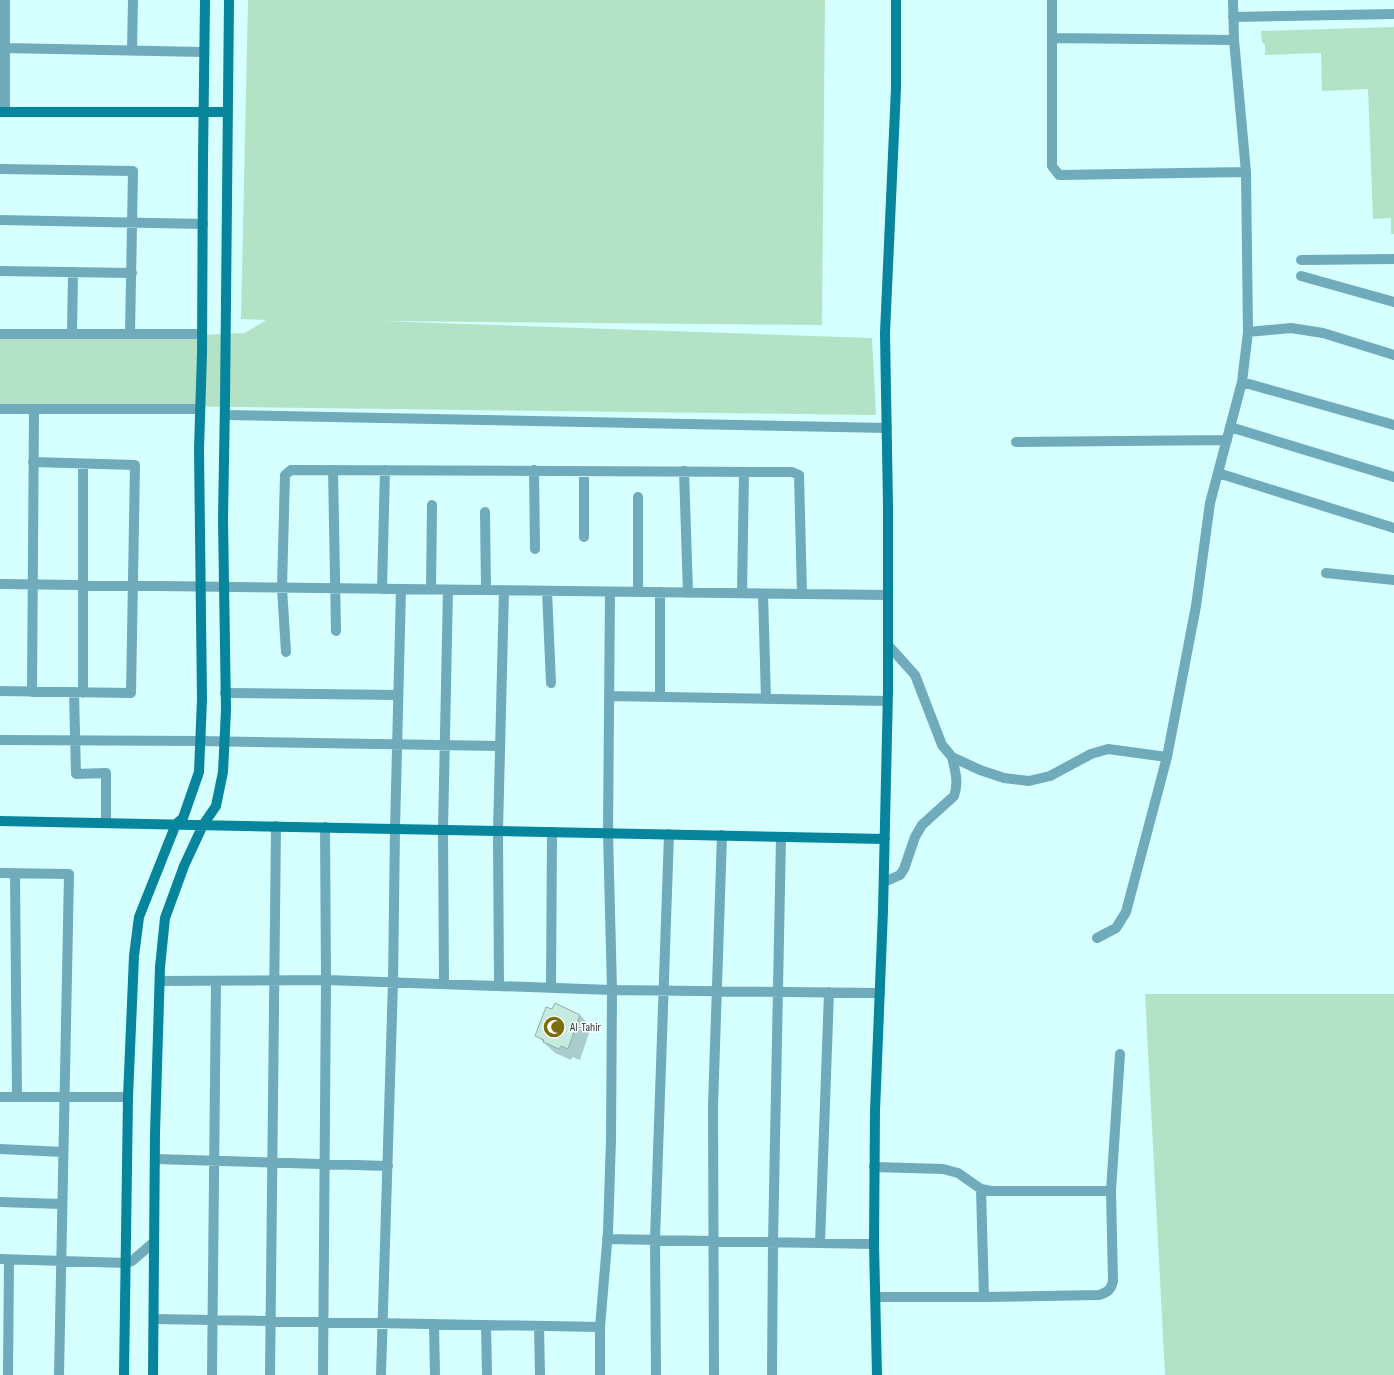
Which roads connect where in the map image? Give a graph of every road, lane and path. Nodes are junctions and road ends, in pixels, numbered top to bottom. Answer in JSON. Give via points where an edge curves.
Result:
{"nodes":[{"id":1,"x":5,"y":0,"type":"edge"},
{"id":2,"x":133,"y":0,"type":"edge"},
{"id":3,"x":205,"y":0,"type":"edge"},
{"id":4,"x":229,"y":0,"type":"edge"},
{"id":5,"x":896,"y":0,"type":"edge"},
{"id":6,"x":1052,"y":0,"type":"edge"},
{"id":7,"x":1233,"y":0,"type":"edge"},
{"id":8,"x":1394,"y":14,"type":"edge"},
{"id":9,"x":1233,"y":17,"type":"junction"},
{"id":10,"x":1052,"y":38,"type":"junction"},
{"id":11,"x":1234,"y":40,"type":"junction"},
{"id":12,"x":5,"y":48,"type":"junction"},
{"id":13,"x":132,"y":50,"type":"junction"},
{"id":14,"x":204,"y":52,"type":"junction"},
{"id":15,"x":3,"y":112,"type":"edge"},
{"id":16,"x":204,"y":112,"type":"junction"},
{"id":17,"x":228,"y":112,"type":"junction"},
{"id":18,"x":0,"y":169,"type":"edge"},
{"id":19,"x":1246,"y":172,"type":"junction"},
{"id":20,"x":0,"y":220,"type":"edge"},
{"id":21,"x":132,"y":223,"type":"junction"},
{"id":22,"x":203,"y":224,"type":"junction"},
{"id":23,"x":1394,"y":259,"type":"edge"},
{"id":24,"x":1301,"y":260,"type":"dead end"},
{"id":25,"x":0,"y":271,"type":"edge"},
{"id":26,"x":74,"y":272,"type":"junction"},
{"id":27,"x":132,"y":273,"type":"junction"},
{"id":28,"x":1301,"y":276,"type":"dead end"},
{"id":29,"x":1394,"y":302,"type":"edge"},
{"id":30,"x":1248,"y":332,"type":"junction"},
{"id":31,"x":0,"y":334,"type":"edge"},
{"id":32,"x":72,"y":334,"type":"junction"},
{"id":33,"x":130,"y":334,"type":"junction"},
{"id":34,"x":202,"y":334,"type":"junction"},
{"id":35,"x":1394,"y":355,"type":"edge"},
{"id":36,"x":1242,"y":382,"type":"junction"},
{"id":37,"x":0,"y":409,"type":"edge"},
{"id":38,"x":34,"y":409,"type":"junction"},
{"id":39,"x":200,"y":409,"type":"junction"},
{"id":40,"x":225,"y":415,"type":"junction"},
{"id":41,"x":1394,"y":425,"type":"edge"},
{"id":42,"x":1230,"y":427,"type":"junction"},
{"id":43,"x":887,"y":428,"type":"junction"},
{"id":44,"x":1227,"y":440,"type":"junction"},
{"id":45,"x":1016,"y":442,"type":"dead end"},
{"id":46,"x":33,"y":462,"type":"junction"},
{"id":47,"x":83,"y":464,"type":"junction"},
{"id":48,"x":333,"y":470,"type":"junction"},
{"id":49,"x":385,"y":470,"type":"junction"},
{"id":50,"x":534,"y":470,"type":"junction"},
{"id":51,"x":584,"y":471,"type":"junction"},
{"id":52,"x":684,"y":471,"type":"junction"},
{"id":53,"x":744,"y":472,"type":"junction"},
{"id":54,"x":1218,"y":473,"type":"junction"},
{"id":55,"x":1394,"y":477,"type":"edge"},
{"id":56,"x":638,"y":497,"type":"dead end"},
{"id":57,"x":432,"y":505,"type":"dead end"},
{"id":58,"x":484,"y":512,"type":"dead end"},
{"id":59,"x":1394,"y":528,"type":"edge"},
{"id":60,"x":584,"y":537,"type":"dead end"},
{"id":61,"x":535,"y":549,"type":"dead end"},
{"id":62,"x":1326,"y":573,"type":"dead end"},
{"id":63,"x":1394,"y":580,"type":"edge"},
{"id":64,"x":0,"y":584,"type":"edge"},
{"id":65,"x":32,"y":584,"type":"junction"},
{"id":66,"x":83,"y":585,"type":"junction"},
{"id":67,"x":132,"y":586,"type":"junction"},
{"id":68,"x":202,"y":586,"type":"junction"},
{"id":69,"x":224,"y":587,"type":"junction"},
{"id":70,"x":282,"y":588,"type":"junction"},
{"id":71,"x":336,"y":588,"type":"junction"},
{"id":72,"x":382,"y":589,"type":"junction"},
{"id":73,"x":401,"y":589,"type":"junction"},
{"id":74,"x":431,"y":589,"type":"junction"},
{"id":75,"x":448,"y":590,"type":"junction"},
{"id":76,"x":486,"y":590,"type":"junction"},
{"id":77,"x":504,"y":590,"type":"junction"},
{"id":78,"x":547,"y":591,"type":"junction"},
{"id":79,"x":610,"y":592,"type":"junction"},
{"id":80,"x":638,"y":592,"type":"junction"},
{"id":81,"x":660,"y":592,"type":"junction"},
{"id":82,"x":688,"y":593,"type":"junction"},
{"id":83,"x":742,"y":593,"type":"junction"},
{"id":84,"x":763,"y":594,"type":"junction"},
{"id":85,"x":802,"y":594,"type":"junction"},
{"id":86,"x":888,"y":595,"type":"junction"},
{"id":87,"x":336,"y":631,"type":"dead end"},
{"id":88,"x":888,"y":645,"type":"junction"},
{"id":89,"x":286,"y":652,"type":"dead end"},
{"id":90,"x":551,"y":683,"type":"dead end"},
{"id":91,"x":0,"y":691,"type":"edge"},
{"id":92,"x":32,"y":692,"type":"junction"},
{"id":93,"x":78,"y":693,"type":"junction"},
{"id":94,"x":225,"y":693,"type":"junction"},
{"id":95,"x":398,"y":695,"type":"junction"},
{"id":96,"x":609,"y":696,"type":"junction"},
{"id":97,"x":660,"y":697,"type":"junction"},
{"id":98,"x":766,"y":699,"type":"junction"},
{"id":99,"x":887,"y":701,"type":"junction"},
{"id":100,"x":0,"y":740,"type":"edge"},
{"id":101,"x":75,"y":741,"type":"junction"},
{"id":102,"x":200,"y":741,"type":"junction"},
{"id":103,"x":224,"y":742,"type":"junction"},
{"id":104,"x":397,"y":745,"type":"junction"},
{"id":105,"x":445,"y":745,"type":"junction"},
{"id":106,"x":500,"y":746,"type":"junction"},
{"id":107,"x":952,"y":758,"type":"junction"},
{"id":108,"x":1167,"y":758,"type":"junction"},
{"id":109,"x":0,"y":821,"type":"edge"},
{"id":110,"x":106,"y":823,"type":"junction"},
{"id":111,"x":176,"y":824,"type":"junction"},
{"id":112,"x":203,"y":825,"type":"junction"},
{"id":113,"x":276,"y":826,"type":"junction"},
{"id":114,"x":325,"y":827,"type":"junction"},
{"id":115,"x":395,"y":829,"type":"junction"},
{"id":116,"x":443,"y":830,"type":"junction"},
{"id":117,"x":498,"y":831,"type":"junction"},
{"id":118,"x":552,"y":832,"type":"junction"},
{"id":119,"x":608,"y":833,"type":"junction"},
{"id":120,"x":669,"y":834,"type":"junction"},
{"id":121,"x":722,"y":836,"type":"junction"},
{"id":122,"x":781,"y":837,"type":"junction"},
{"id":123,"x":885,"y":839,"type":"junction"},
{"id":124,"x":0,"y":873,"type":"edge"},
{"id":125,"x":15,"y":874,"type":"junction"},
{"id":126,"x":884,"y":882,"type":"junction"},
{"id":127,"x":1097,"y":938,"type":"dead end"},
{"id":128,"x":275,"y":980,"type":"junction"},
{"id":129,"x":326,"y":980,"type":"junction"},
{"id":130,"x":160,"y":981,"type":"junction"},
{"id":131,"x":216,"y":981,"type":"junction"},
{"id":132,"x":393,"y":982,"type":"junction"},
{"id":133,"x":444,"y":984,"type":"junction"},
{"id":134,"x":499,"y":986,"type":"junction"},
{"id":135,"x":551,"y":988,"type":"junction"},
{"id":136,"x":612,"y":990,"type":"junction"},
{"id":137,"x":664,"y":990,"type":"junction"},
{"id":138,"x":717,"y":991,"type":"junction"},
{"id":139,"x":778,"y":992,"type":"junction"},
{"id":140,"x":829,"y":992,"type":"junction"},
{"id":141,"x":880,"y":993,"type":"junction"},
{"id":142,"x":1120,"y":1054,"type":"dead end"},
{"id":143,"x":0,"y":1097,"type":"edge"},
{"id":144,"x":17,"y":1097,"type":"junction"},
{"id":145,"x":64,"y":1097,"type":"junction"},
{"id":146,"x":128,"y":1097,"type":"junction"},
{"id":147,"x":0,"y":1149,"type":"edge"},
{"id":148,"x":63,"y":1152,"type":"junction"},
{"id":149,"x":155,"y":1159,"type":"junction"},
{"id":150,"x":214,"y":1161,"type":"junction"},
{"id":151,"x":272,"y":1163,"type":"junction"},
{"id":152,"x":325,"y":1164,"type":"junction"},
{"id":153,"x":388,"y":1166,"type":"junction"},
{"id":154,"x":874,"y":1167,"type":"junction"},
{"id":155,"x":981,"y":1189,"type":"junction"},
{"id":156,"x":1111,"y":1191,"type":"junction"},
{"id":157,"x":0,"y":1202,"type":"edge"},
{"id":158,"x":62,"y":1204,"type":"junction"},
{"id":159,"x":608,"y":1239,"type":"junction"},
{"id":160,"x":655,"y":1239,"type":"junction"},
{"id":161,"x":715,"y":1241,"type":"junction"},
{"id":162,"x":154,"y":1242,"type":"junction"},
{"id":163,"x":773,"y":1242,"type":"junction"},
{"id":164,"x":820,"y":1243,"type":"junction"},
{"id":165,"x":874,"y":1244,"type":"junction"},
{"id":166,"x":5,"y":1259,"type":"edge"},
{"id":167,"x":61,"y":1261,"type":"junction"},
{"id":168,"x":126,"y":1262,"type":"junction"},
{"id":169,"x":875,"y":1297,"type":"junction"},
{"id":170,"x":984,"y":1297,"type":"junction"},
{"id":171,"x":154,"y":1319,"type":"junction"},
{"id":172,"x":213,"y":1320,"type":"junction"},
{"id":173,"x":270,"y":1321,"type":"junction"},
{"id":174,"x":324,"y":1322,"type":"junction"},
{"id":175,"x":382,"y":1323,"type":"junction"},
{"id":176,"x":434,"y":1324,"type":"junction"},
{"id":177,"x":486,"y":1325,"type":"junction"},
{"id":178,"x":539,"y":1326,"type":"junction"},
{"id":179,"x":600,"y":1326,"type":"junction"},
{"id":180,"x":8,"y":1375,"type":"edge"},
{"id":181,"x":59,"y":1375,"type":"edge"},
{"id":182,"x":124,"y":1375,"type":"edge"},
{"id":183,"x":153,"y":1375,"type":"edge"},
{"id":184,"x":212,"y":1375,"type":"edge"},
{"id":185,"x":270,"y":1375,"type":"edge"},
{"id":186,"x":323,"y":1375,"type":"edge"},
{"id":187,"x":381,"y":1375,"type":"edge"},
{"id":188,"x":435,"y":1375,"type":"edge"},
{"id":189,"x":487,"y":1375,"type":"edge"},
{"id":190,"x":540,"y":1375,"type":"edge"},
{"id":191,"x":600,"y":1375,"type":"edge"},
{"id":192,"x":656,"y":1375,"type":"edge"},
{"id":193,"x":714,"y":1375,"type":"edge"},
{"id":194,"x":772,"y":1375,"type":"edge"},
{"id":195,"x":877,"y":1375,"type":"edge"}],
"edges":[{"from":1,"to":12,"type":"street"},
{"from":2,"to":13,"type":"street"},
{"from":3,"to":14,"type":"main road"},
{"from":4,"to":17,"type":"main road"},
{"from":5,"to":43,"type":"main road","via":[[896,88],[885,332]]},
{"from":6,"to":10,"type":"street"},
{"from":7,"to":9,"type":"street"},
{"from":8,"to":9,"type":"street"},
{"from":9,"to":11,"type":"street"},
{"from":10,"to":11,"type":"street"},
{"from":10,"to":19,"type":"street","via":[[1052,166],[1059,175]]},
{"from":11,"to":19,"type":"street"},
{"from":12,"to":13,"type":"street"},
{"from":12,"to":15,"type":"street"},
{"from":13,"to":14,"type":"street"},
{"from":14,"to":16,"type":"main road"},
{"from":15,"to":16,"type":"main road"},
{"from":16,"to":17,"type":"main road"},
{"from":16,"to":22,"type":"main road"},
{"from":17,"to":40,"type":"main road"},
{"from":18,"to":21,"type":"street","via":[[133,171]]},
{"from":19,"to":30,"type":"street"},
{"from":20,"to":21,"type":"street"},
{"from":21,"to":22,"type":"street"},
{"from":21,"to":27,"type":"street"},
{"from":22,"to":34,"type":"main road"},
{"from":23,"to":24,"type":"street"},
{"from":25,"to":26,"type":"street"},
{"from":26,"to":27,"type":"street"},
{"from":26,"to":32,"type":"street"},
{"from":27,"to":33,"type":"street"},
{"from":28,"to":29,"type":"street"},
{"from":30,"to":35,"type":"street","via":[[1291,328],[1348,340]]},
{"from":30,"to":36,"type":"street"},
{"from":31,"to":32,"type":"street"},
{"from":32,"to":33,"type":"street"},
{"from":33,"to":34,"type":"street"},
{"from":34,"to":39,"type":"main road"},
{"from":36,"to":41,"type":"street"},
{"from":36,"to":42,"type":"street"},
{"from":37,"to":38,"type":"street"},
{"from":38,"to":39,"type":"street"},
{"from":38,"to":46,"type":"street"},
{"from":39,"to":68,"type":"main road"},
{"from":40,"to":43,"type":"street"},
{"from":40,"to":69,"type":"main road","via":[[222,519]]},
{"from":42,"to":44,"type":"street"},
{"from":42,"to":55,"type":"street"},
{"from":43,"to":86,"type":"main road"},
{"from":44,"to":45,"type":"street"},
{"from":44,"to":54,"type":"street"},
{"from":46,"to":47,"type":"street"},
{"from":46,"to":65,"type":"street"},
{"from":47,"to":66,"type":"street"},
{"from":47,"to":67,"type":"street","via":[[135,465]]},
{"from":48,"to":49,"type":"street"},
{"from":48,"to":70,"type":"street","via":[[290,470],[285,475]]},
{"from":48,"to":71,"type":"street"},
{"from":49,"to":50,"type":"street"},
{"from":49,"to":72,"type":"street"},
{"from":50,"to":51,"type":"street"},
{"from":50,"to":61,"type":"street"},
{"from":51,"to":52,"type":"street"},
{"from":51,"to":60,"type":"street"},
{"from":52,"to":53,"type":"street"},
{"from":52,"to":82,"type":"street"},
{"from":53,"to":83,"type":"street"},
{"from":53,"to":85,"type":"street","via":[[792,472],[799,475]]},
{"from":54,"to":59,"type":"street"},
{"from":54,"to":108,"type":"street","via":[[1210,503],[1196,606]]},
{"from":56,"to":80,"type":"street"},
{"from":57,"to":74,"type":"street"},
{"from":58,"to":76,"type":"street"},
{"from":62,"to":63,"type":"street"},
{"from":64,"to":65,"type":"street"},
{"from":65,"to":66,"type":"street"},
{"from":65,"to":92,"type":"street"},
{"from":66,"to":67,"type":"street"},
{"from":66,"to":93,"type":"street"},
{"from":67,"to":68,"type":"street"},
{"from":67,"to":93,"type":"street","via":[[131,694]]},
{"from":68,"to":69,"type":"street"},
{"from":68,"to":102,"type":"main road"},
{"from":69,"to":70,"type":"street"},
{"from":69,"to":94,"type":"main road"},
{"from":70,"to":71,"type":"street"},
{"from":70,"to":89,"type":"street"},
{"from":71,"to":72,"type":"street"},
{"from":71,"to":87,"type":"street"},
{"from":72,"to":73,"type":"street"},
{"from":73,"to":74,"type":"street"},
{"from":73,"to":95,"type":"street"},
{"from":74,"to":75,"type":"street"},
{"from":75,"to":76,"type":"street"},
{"from":75,"to":105,"type":"street"},
{"from":76,"to":77,"type":"street"},
{"from":77,"to":78,"type":"street"},
{"from":77,"to":106,"type":"street"},
{"from":78,"to":79,"type":"street"},
{"from":78,"to":90,"type":"street"},
{"from":79,"to":80,"type":"street"},
{"from":79,"to":96,"type":"street"},
{"from":80,"to":81,"type":"street"},
{"from":81,"to":82,"type":"street"},
{"from":81,"to":97,"type":"street"},
{"from":82,"to":83,"type":"street"},
{"from":83,"to":84,"type":"street"},
{"from":84,"to":85,"type":"street"},
{"from":84,"to":98,"type":"street"},
{"from":85,"to":86,"type":"street"},
{"from":86,"to":88,"type":"main road"},
{"from":88,"to":99,"type":"main road"},
{"from":88,"to":107,"type":"street","via":[[915,675],[942,745]]},
{"from":91,"to":92,"type":"street"},
{"from":92,"to":93,"type":"street"},
{"from":93,"to":101,"type":"street"},
{"from":94,"to":95,"type":"street"},
{"from":94,"to":103,"type":"main road"},
{"from":95,"to":104,"type":"street"},
{"from":96,"to":97,"type":"street"},
{"from":96,"to":119,"type":"street"},
{"from":97,"to":98,"type":"street"},
{"from":98,"to":99,"type":"street"},
{"from":99,"to":123,"type":"main road"},
{"from":100,"to":101,"type":"street"},
{"from":101,"to":102,"type":"street"},
{"from":101,"to":110,"type":"street","via":[[76,774],[106,773]]},
{"from":102,"to":103,"type":"street"},
{"from":102,"to":111,"type":"main road","via":[[199,772],[183,818]]},
{"from":103,"to":104,"type":"street"},
{"from":103,"to":112,"type":"main road","via":[[216,806]]},
{"from":104,"to":105,"type":"street"},
{"from":104,"to":115,"type":"street"},
{"from":105,"to":106,"type":"street"},
{"from":105,"to":116,"type":"street"},
{"from":106,"to":117,"type":"street"},
{"from":107,"to":108,"type":"street","via":[[1004,778],[1029,781],[1050,776],[1091,754],[1108,749]]},
{"from":107,"to":126,"type":"street","via":[[957,781],[954,796],[922,825],[900,875]]},
{"from":108,"to":127,"type":"street","via":[[1126,912],[1116,928]]},
{"from":109,"to":110,"type":"main road"},
{"from":110,"to":111,"type":"main road"},
{"from":111,"to":112,"type":"main road"},
{"from":111,"to":146,"type":"main road","via":[[139,917],[134,956]]},
{"from":112,"to":113,"type":"main road"},
{"from":112,"to":130,"type":"main road","via":[[184,866],[165,918]]},
{"from":113,"to":114,"type":"main road"},
{"from":113,"to":128,"type":"street"},
{"from":114,"to":115,"type":"main road"},
{"from":114,"to":129,"type":"street"},
{"from":115,"to":116,"type":"main road"},
{"from":115,"to":132,"type":"street"},
{"from":116,"to":117,"type":"main road"},
{"from":116,"to":133,"type":"street"},
{"from":117,"to":118,"type":"main road"},
{"from":117,"to":134,"type":"street"},
{"from":118,"to":119,"type":"main road"},
{"from":118,"to":135,"type":"street"},
{"from":119,"to":120,"type":"main road"},
{"from":119,"to":136,"type":"street"},
{"from":120,"to":121,"type":"main road"},
{"from":120,"to":137,"type":"street"},
{"from":121,"to":122,"type":"main road"},
{"from":121,"to":138,"type":"street"},
{"from":122,"to":123,"type":"main road"},
{"from":122,"to":139,"type":"street"},
{"from":123,"to":126,"type":"main road"},
{"from":124,"to":125,"type":"street"},
{"from":125,"to":144,"type":"street"},
{"from":125,"to":145,"type":"street","via":[[69,874]]},
{"from":126,"to":141,"type":"main road"},
{"from":128,"to":129,"type":"street"},
{"from":128,"to":131,"type":"street"},
{"from":128,"to":151,"type":"street"},
{"from":129,"to":132,"type":"street"},
{"from":129,"to":152,"type":"street"},
{"from":130,"to":131,"type":"street"},
{"from":130,"to":149,"type":"main road"},
{"from":131,"to":150,"type":"street"},
{"from":132,"to":133,"type":"street"},
{"from":132,"to":153,"type":"street"},
{"from":133,"to":134,"type":"street"},
{"from":134,"to":135,"type":"street"},
{"from":135,"to":136,"type":"street"},
{"from":136,"to":137,"type":"street"},
{"from":136,"to":159,"type":"street"},
{"from":137,"to":138,"type":"street"},
{"from":137,"to":160,"type":"street"},
{"from":138,"to":139,"type":"street"},
{"from":138,"to":161,"type":"street","via":[[713,1106]]},
{"from":139,"to":140,"type":"street"},
{"from":139,"to":163,"type":"street"},
{"from":140,"to":141,"type":"street"},
{"from":140,"to":164,"type":"street"},
{"from":141,"to":154,"type":"main road"},
{"from":142,"to":156,"type":"street"},
{"from":143,"to":144,"type":"street"},
{"from":144,"to":145,"type":"street"},
{"from":145,"to":146,"type":"street"},
{"from":145,"to":148,"type":"street"},
{"from":146,"to":168,"type":"main road"},
{"from":147,"to":148,"type":"street"},
{"from":148,"to":158,"type":"street"},
{"from":149,"to":150,"type":"street"},
{"from":149,"to":162,"type":"main road"},
{"from":150,"to":151,"type":"street"},
{"from":150,"to":172,"type":"street"},
{"from":151,"to":152,"type":"street"},
{"from":151,"to":173,"type":"street"},
{"from":152,"to":153,"type":"street"},
{"from":152,"to":174,"type":"street"},
{"from":153,"to":175,"type":"street"},
{"from":154,"to":155,"type":"street","via":[[943,1169],[958,1173]]},
{"from":154,"to":165,"type":"main road"},
{"from":155,"to":156,"type":"street"},
{"from":155,"to":170,"type":"street"},
{"from":156,"to":170,"type":"street","via":[[1111,1289],[1099,1295]]},
{"from":157,"to":158,"type":"street"},
{"from":158,"to":167,"type":"street"},
{"from":159,"to":160,"type":"street"},
{"from":159,"to":179,"type":"street"},
{"from":160,"to":161,"type":"street"},
{"from":160,"to":192,"type":"street"},
{"from":161,"to":163,"type":"street"},
{"from":161,"to":193,"type":"street"},
{"from":162,"to":168,"type":"street"},
{"from":162,"to":171,"type":"main road"},
{"from":163,"to":164,"type":"street"},
{"from":163,"to":194,"type":"street"},
{"from":164,"to":165,"type":"street"},
{"from":165,"to":169,"type":"main road"},
{"from":166,"to":167,"type":"street"},
{"from":166,"to":180,"type":"street"},
{"from":167,"to":168,"type":"street"},
{"from":167,"to":181,"type":"street"},
{"from":168,"to":182,"type":"main road"},
{"from":169,"to":170,"type":"street"},
{"from":169,"to":195,"type":"main road"},
{"from":171,"to":172,"type":"street"},
{"from":171,"to":183,"type":"main road"},
{"from":172,"to":173,"type":"street"},
{"from":172,"to":184,"type":"street"},
{"from":173,"to":174,"type":"street"},
{"from":173,"to":185,"type":"street"},
{"from":174,"to":175,"type":"street"},
{"from":174,"to":186,"type":"street"},
{"from":175,"to":176,"type":"street"},
{"from":175,"to":187,"type":"street"},
{"from":176,"to":177,"type":"street"},
{"from":176,"to":188,"type":"street"},
{"from":177,"to":178,"type":"street"},
{"from":177,"to":189,"type":"street"},
{"from":178,"to":179,"type":"street"},
{"from":178,"to":190,"type":"street"},
{"from":179,"to":191,"type":"street"}]}
